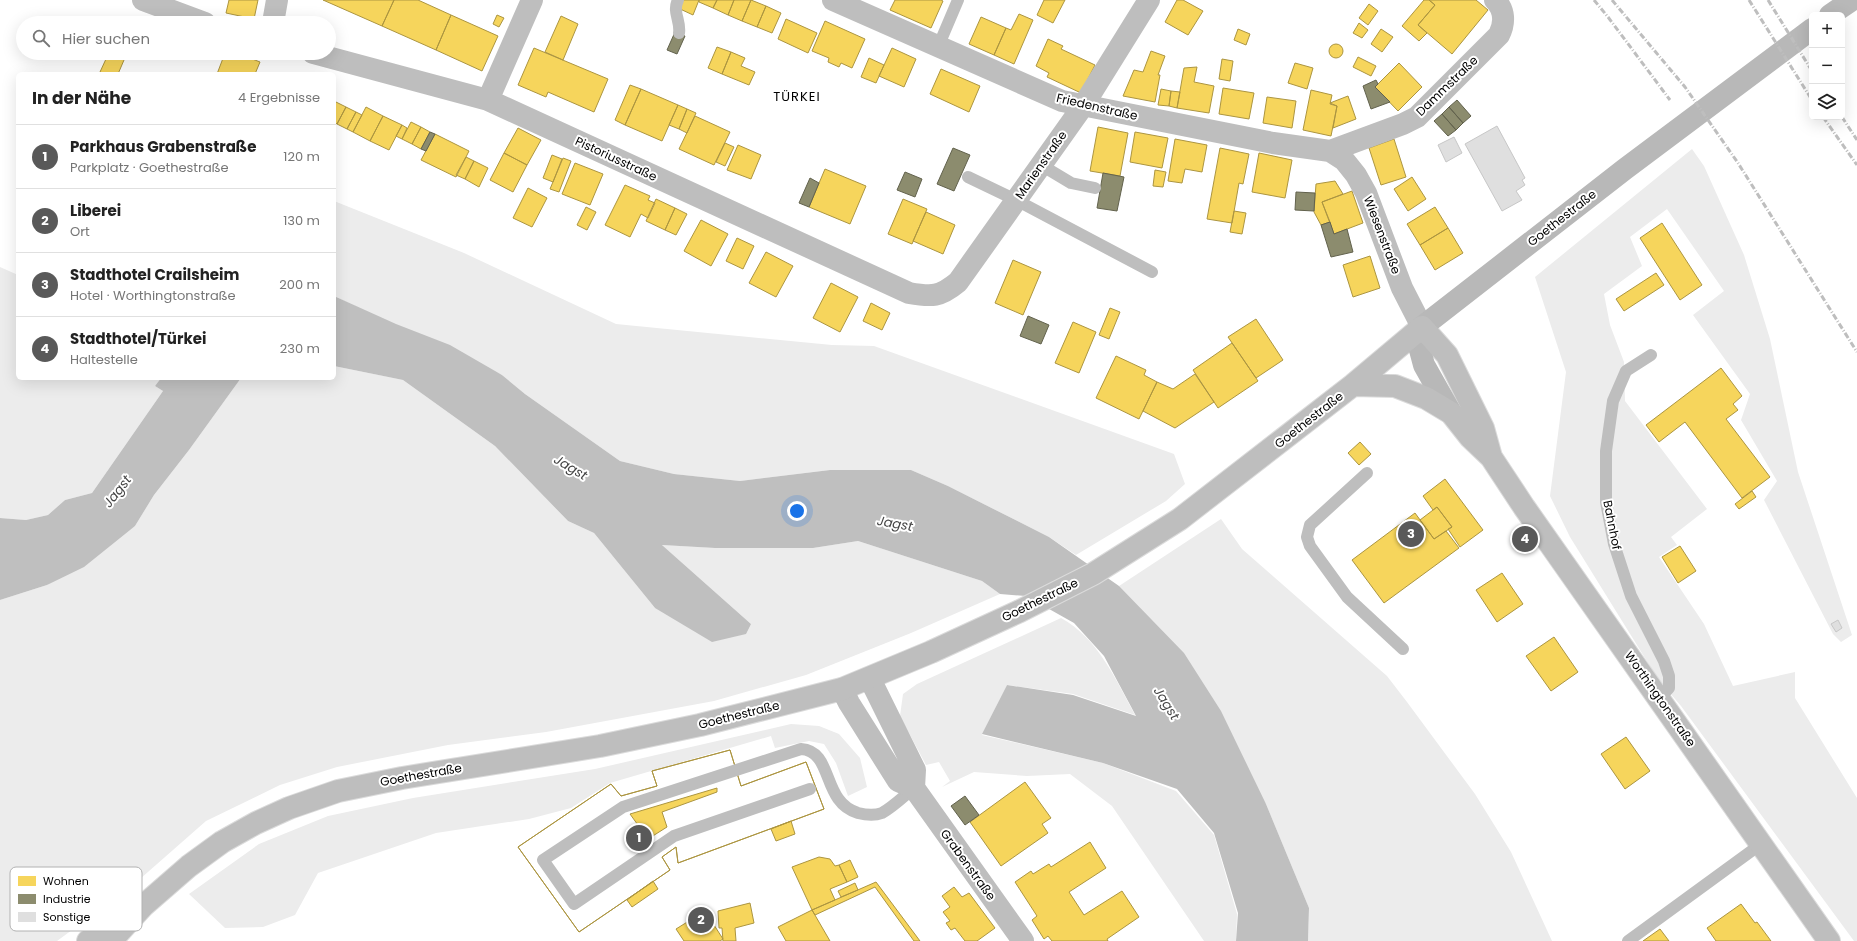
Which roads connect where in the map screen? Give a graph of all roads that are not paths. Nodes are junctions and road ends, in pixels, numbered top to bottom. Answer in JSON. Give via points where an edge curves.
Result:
{"nodes":[{"id":1,"x":143,"y":0,"type":"edge"},
{"id":2,"x":277,"y":0,"type":"edge"},
{"id":3,"x":532,"y":0,"type":"edge"},
{"id":4,"x":678,"y":0,"type":"edge"},
{"id":5,"x":833,"y":0,"type":"edge"},
{"id":6,"x":958,"y":0,"type":"edge"},
{"id":7,"x":1149,"y":0,"type":"edge"},
{"id":8,"x":1495,"y":0,"type":"edge"},
{"id":9,"x":1852,"y":0,"type":"edge"},
{"id":10,"x":1834,"y":12,"type":"edge"},
{"id":11,"x":186,"y":16,"type":"edge"},
{"id":12,"x":274,"y":16,"type":"edge"},
{"id":13,"x":1809,"y":31,"type":"edge"},
{"id":14,"x":680,"y":33,"type":"dead end"},
{"id":15,"x":938,"y":47,"type":"junction"},
{"id":16,"x":336,"y":59,"type":"edge"},
{"id":17,"x":488,"y":100,"type":"junction"},
{"id":18,"x":1083,"y":106,"type":"junction"},
{"id":19,"x":1330,"y":151,"type":"junction"},
{"id":20,"x":1041,"y":165,"type":"junction"},
{"id":21,"x":968,"y":177,"type":"dead end"},
{"id":22,"x":1095,"y":188,"type":"dead end"},
{"id":23,"x":1016,"y":200,"type":"junction"},
{"id":24,"x":1152,"y":272,"type":"dead end"},
{"id":25,"x":909,"y":294,"type":"joint"},
{"id":26,"x":1422,"y":327,"type":"junction"},
{"id":27,"x":1652,"y":355,"type":"dead end"},
{"id":28,"x":1353,"y":386,"type":"junction"},
{"id":29,"x":1451,"y":413,"type":"junction"},
{"id":30,"x":1491,"y":457,"type":"junction"},
{"id":31,"x":1367,"y":473,"type":"dead end"},
{"id":32,"x":1403,"y":649,"type":"dead end"},
{"id":33,"x":870,"y":679,"type":"junction"},
{"id":34,"x":842,"y":689,"type":"junction"},
{"id":35,"x":1659,"y":699,"type":"junction"},
{"id":36,"x":914,"y":788,"type":"junction"},
{"id":37,"x":810,"y":789,"type":"dead end"},
{"id":38,"x":1761,"y":844,"type":"junction"},
{"id":39,"x":143,"y":906,"type":"edge"},
{"id":40,"x":104,"y":931,"type":"edge"},
{"id":41,"x":120,"y":931,"type":"edge"},
{"id":42,"x":129,"y":931,"type":"edge"},
{"id":43,"x":88,"y":941,"type":"edge"},
{"id":44,"x":111,"y":941,"type":"edge"},
{"id":45,"x":123,"y":941,"type":"edge"},
{"id":46,"x":1023,"y":941,"type":"edge"},
{"id":47,"x":1628,"y":941,"type":"edge"},
{"id":48,"x":1829,"y":941,"type":"edge"}],
"edges":[{"from":1,"to":11,"type":"street"},
{"from":2,"to":12,"type":"street"},
{"from":3,"to":17,"type":"street"},
{"from":4,"to":14,"type":"lane","via":[[675,11],[680,23]]},
{"from":5,"to":15,"type":"street","name":"Friedenstraße"},
{"from":6,"to":15,"type":"lane"},
{"from":7,"to":18,"type":"street","name":"Marienstraße"},
{"from":8,"to":19,"type":"street","name":"Dammstraße","via":[[1503,14],[1504,26],[1499,34],[1417,117]]},
{"from":9,"to":10,"type":"main road"},
{"from":13,"to":26,"type":"main road","name":"Goethestraße","via":[[1630,165]]},
{"from":15,"to":18,"type":"street","name":"Friedenstraße","via":[[1062,101]]},
{"from":16,"to":17,"type":"street","name":"Pistoriusstraße"},
{"from":17,"to":25,"type":"street","name":"Pistoriusstraße"},
{"from":18,"to":19,"type":"street","name":"Friedenstraße","via":[[1273,143]]},
{"from":18,"to":20,"type":"street","name":"Marienstraße"},
{"from":19,"to":26,"type":"street","name":"Wiesenstraße","via":[[1344,160],[1366,193],[1402,288]]},
{"from":20,"to":22,"type":"lane","via":[[1071,183]]},
{"from":20,"to":23,"type":"street","name":"Marienstraße"},
{"from":21,"to":23,"type":"lane"},
{"from":23,"to":24,"type":"lane"},
{"from":23,"to":25,"type":"street","name":"Marienstraße","via":[[958,282],[936,296]]},
{"from":26,"to":28,"type":"street","name":"Goethestraße"},
{"from":26,"to":29,"type":"main road","name":"Worthingtonstraße","via":[[1420,350],[1424,365]]},
{"from":26,"to":30,"type":"street","name":"Worthingtonstraße","via":[[1447,355],[1483,428]]},
{"from":27,"to":35,"type":"lane","name":"Bahnhof","via":[[1626,371],[1613,401],[1606,451],[1606,502],[1614,544],[1631,596],[1669,676],[1669,688]]},
{"from":28,"to":29,"type":"street","name":"Worthingtonstraße","via":[[1396,386],[1426,398]]},
{"from":28,"to":33,"type":"street","name":"Goethestraße","via":[[1180,519],[1093,574],[1020,611]]},
{"from":29,"to":30,"type":"street","name":"Worthingtonstraße","via":[[1470,437]]},
{"from":30,"to":35,"type":"street","name":"Worthingtonstraße"},
{"from":31,"to":32,"type":"lane","via":[[1310,525],[1307,537],[1310,546],[1347,597]]},
{"from":33,"to":34,"type":"street","name":"Goethestraße"},
{"from":33,"to":36,"type":"street","via":[[915,770]]},
{"from":34,"to":36,"type":"street","name":"Grabenstraße","via":[[898,781]]},
{"from":34,"to":39,"type":"street","name":"Goethestraße","via":[[700,725],[600,746],[338,791],[269,817],[222,842],[189,866]]},
{"from":35,"to":38,"type":"street","name":"Worthingtonstraße"},
{"from":36,"to":37,"type":"lane","via":[[882,813],[868,816],[845,806],[833,791],[820,758],[815,752],[801,749],[623,807],[543,860],[574,904],[674,836]]},
{"from":36,"to":46,"type":"street","name":"Grabenstraße"},
{"from":38,"to":47,"type":"lane"},
{"from":38,"to":48,"type":"street","name":"Worthingtonstraße"},
{"from":40,"to":43,"type":"street"},
{"from":41,"to":44,"type":"street","name":"Goethestraße"},
{"from":42,"to":45,"type":"street","name":"Goethestraße"}]}
